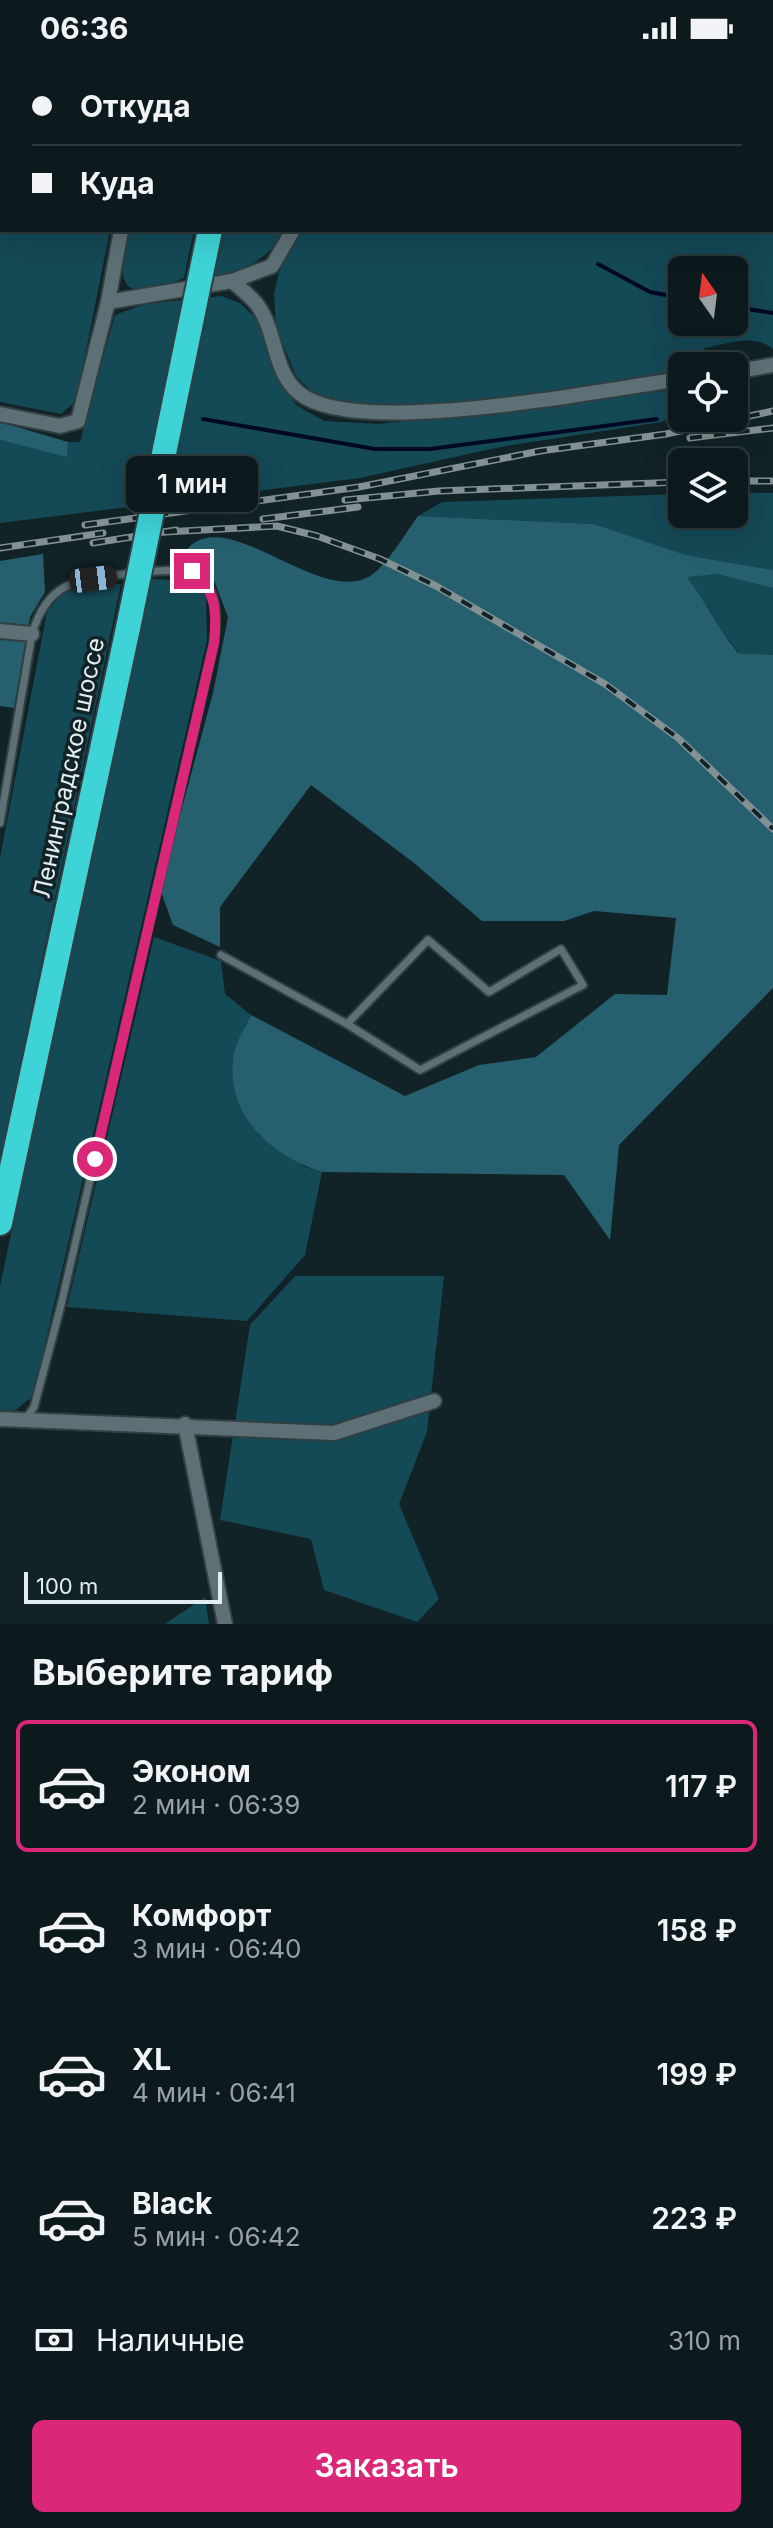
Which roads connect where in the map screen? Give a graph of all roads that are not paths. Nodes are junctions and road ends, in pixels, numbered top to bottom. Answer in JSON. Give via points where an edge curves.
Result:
{"nodes":[{"id":1,"x":121,"y":232,"type":"edge"},
{"id":2,"x":210,"y":232,"type":"edge"},
{"id":3,"x":292,"y":232,"type":"edge"},
{"id":4,"x":232,"y":281,"type":"junction"},
{"id":5,"x":108,"y":302,"type":"junction"},
{"id":6,"x":773,"y":365,"type":"edge"},
{"id":7,"x":748,"y":369,"type":"edge"},
{"id":8,"x":668,"y":381,"type":"edge"},
{"id":9,"x":7,"y":416,"type":"edge"},
{"id":10,"x":0,"y":631,"type":"edge"},
{"id":11,"x":32,"y":634,"type":"junction"},
{"id":12,"x":0,"y":823,"type":"edge"},
{"id":13,"x":221,"y":955,"type":"dead end"},
{"id":14,"x":347,"y":1024,"type":"junction"},
{"id":15,"x":0,"y":1223,"type":"edge"},
{"id":16,"x":434,"y":1401,"type":"dead end"},
{"id":17,"x":0,"y":1419,"type":"edge"},
{"id":18,"x":26,"y":1419,"type":"junction"},
{"id":19,"x":185,"y":1424,"type":"junction"},
{"id":20,"x":225,"y":1624,"type":"edge"}],
"edges":[{"from":1,"to":5,"type":"street"},
{"from":2,"to":15,"type":"highway","name":"Ленинградское шоссе","bridge":true},
{"from":3,"to":4,"type":"street","via":[[272,266]]},
{"from":4,"to":5,"type":"street"},
{"from":4,"to":8,"type":"street","via":[[258,306],[285,377],[298,393],[343,412],[420,414]]},
{"from":5,"to":9,"type":"street","via":[[78,421],[60,426]]},
{"from":6,"to":7,"type":"street"},
{"from":10,"to":11,"type":"street"},
{"from":11,"to":12,"type":"lane"},
{"from":11,"to":18,"type":"lane","via":[[51,594],[64,585],[93,579],[192,571],[204,580],[216,605],[210,663],[61,1305],[34,1407]]},
{"from":13,"to":14,"type":"lane"},
{"from":14,"to":14,"type":"lane","via":[[420,1070],[583,985],[561,949],[489,992],[428,940]]},
{"from":16,"to":19,"type":"street","via":[[334,1433]]},
{"from":17,"to":18,"type":"street"},
{"from":18,"to":19,"type":"street"},
{"from":19,"to":20,"type":"street"}]}
